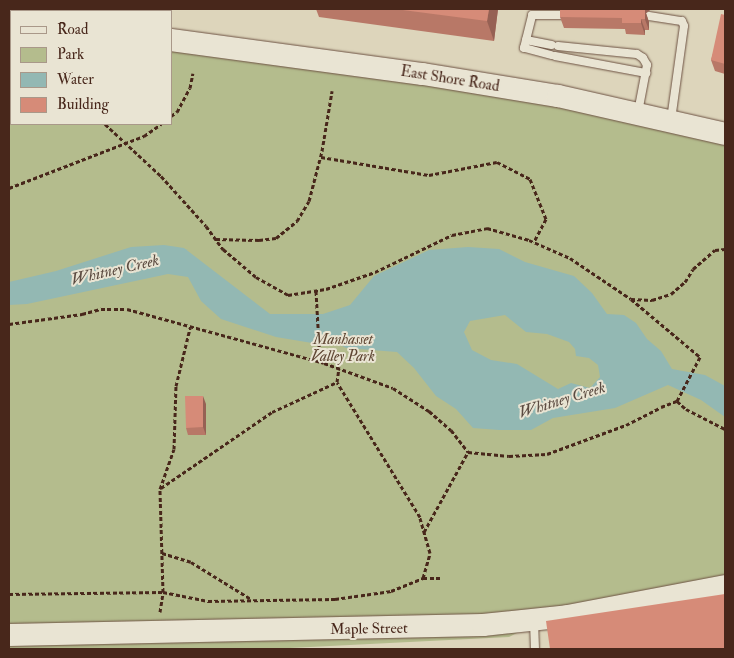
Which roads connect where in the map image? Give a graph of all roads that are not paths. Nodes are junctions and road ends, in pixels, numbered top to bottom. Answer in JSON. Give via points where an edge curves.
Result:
{"nodes":[{"id":1,"x":564,"y":15,"type":"edge"},
{"id":2,"x":650,"y":16,"type":"dead end"},
{"id":3,"x":172,"y":40,"type":"edge"},
{"id":4,"x":526,"y":40,"type":"junction"},
{"id":5,"x":646,"y":73,"type":"junction"},
{"id":6,"x":638,"y":114,"type":"junction"},
{"id":7,"x":671,"y":122,"type":"junction"},
{"id":8,"x":725,"y":134,"type":"edge"},
{"id":9,"x":725,"y":586,"type":"edge"},
{"id":10,"x":534,"y":620,"type":"junction"},
{"id":11,"x":9,"y":635,"type":"edge"},
{"id":12,"x":535,"y":649,"type":"edge"}],
"edges":[{"from":1,"to":4,"type":"lane","via":[[532,15]]},
{"from":2,"to":7,"type":"lane","via":[[682,21],[684,26]]},
{"from":3,"to":6,"type":"street","name":"East Shore Road","via":[[423,74],[558,96]]},
{"from":4,"to":5,"type":"lane","via":[[524,48]]},
{"from":4,"to":5,"type":"lane","via":[[637,54],[647,65]]},
{"from":5,"to":6,"type":"lane"},
{"from":6,"to":7,"type":"street","name":"East Shore Road"},
{"from":7,"to":8,"type":"street","name":"East Shore Road"},
{"from":9,"to":10,"type":"street","name":"Maple Street"},
{"from":10,"to":11,"type":"street","name":"Maple Street","via":[[443,627]]},
{"from":10,"to":12,"type":"lane"}]}
